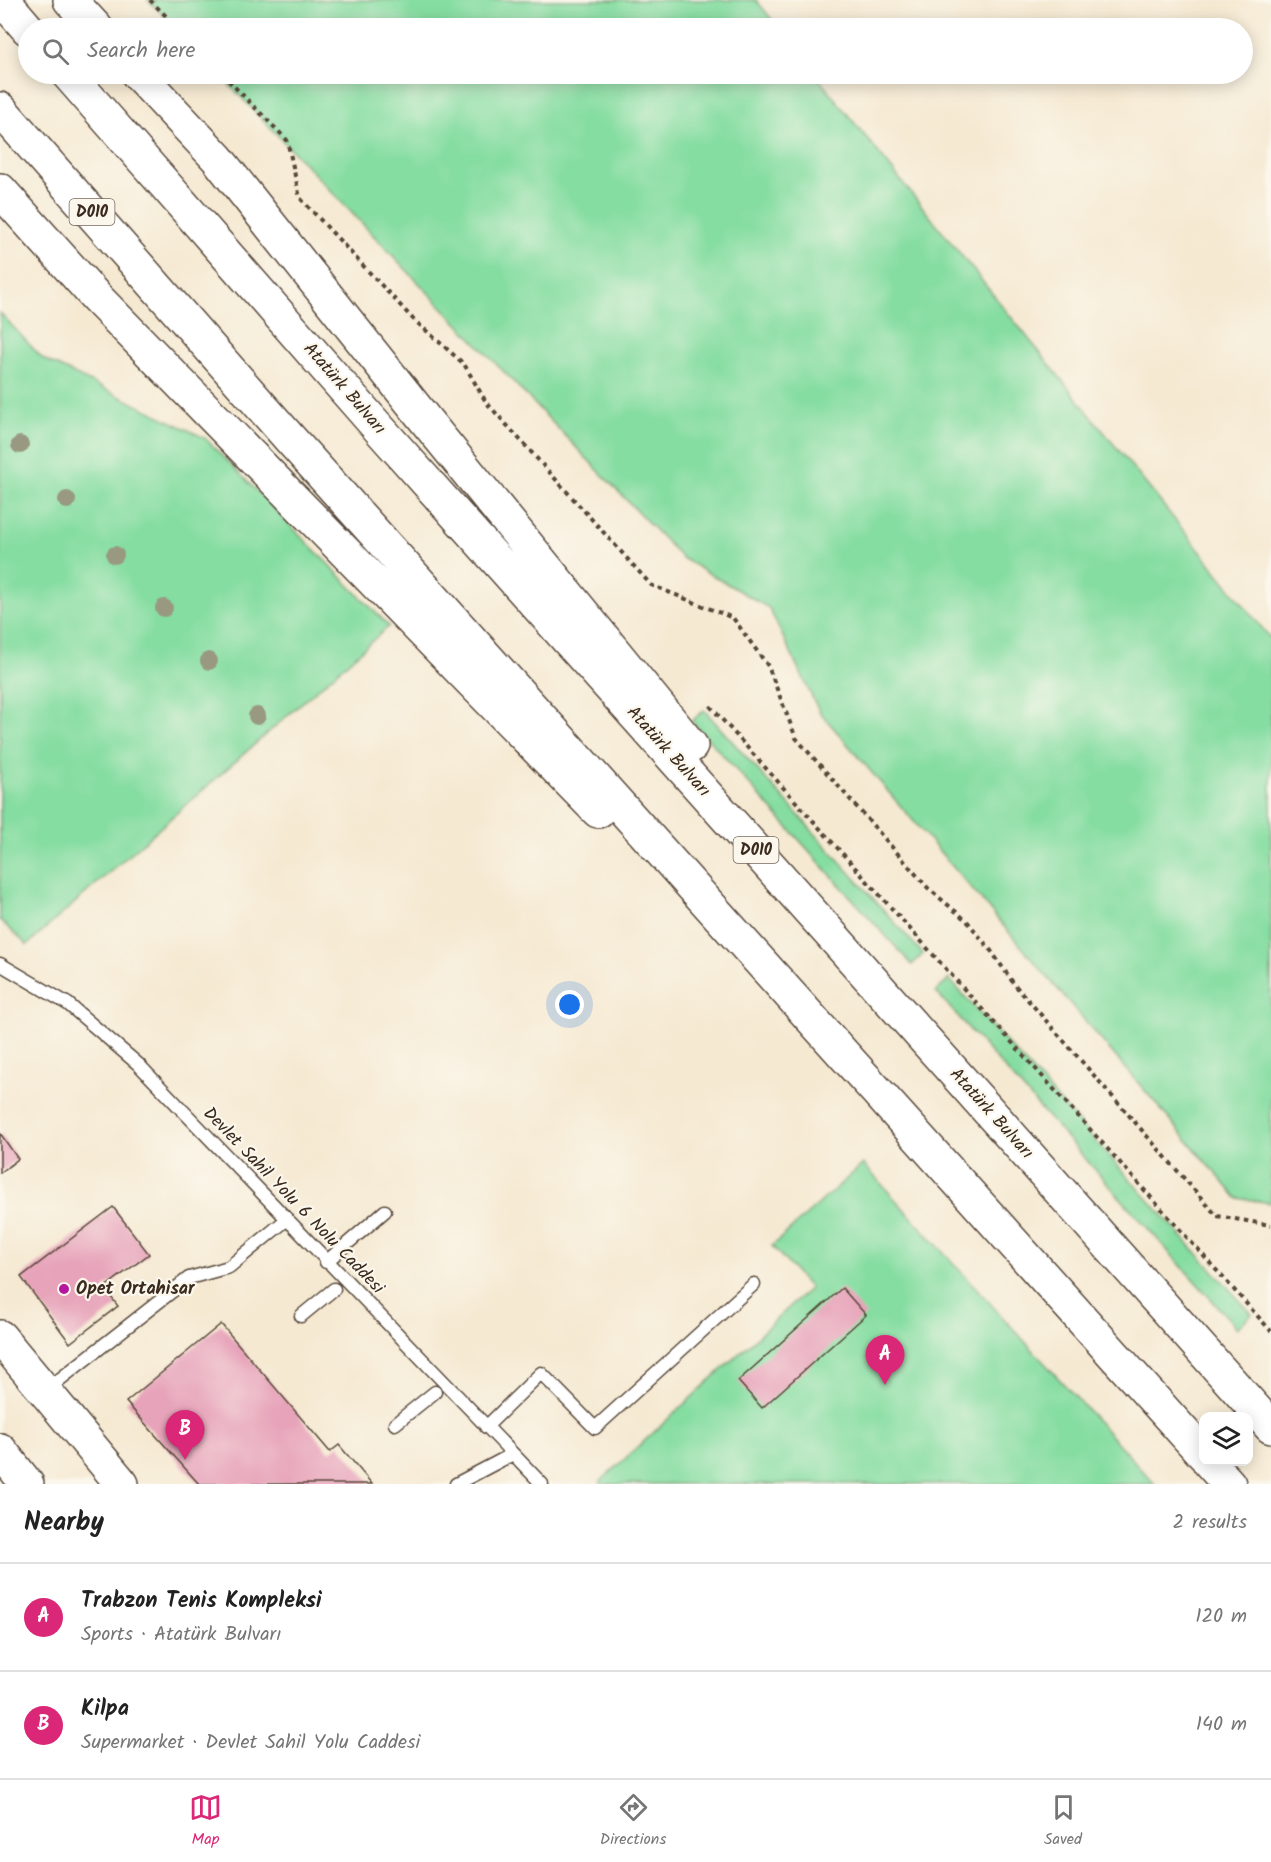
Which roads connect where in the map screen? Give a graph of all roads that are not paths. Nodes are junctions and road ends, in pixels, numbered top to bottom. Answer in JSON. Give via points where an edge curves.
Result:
{"nodes":[{"id":1,"x":3,"y":0,"type":"edge"},
{"id":2,"x":70,"y":0,"type":"edge"},
{"id":3,"x":19,"y":18,"type":"edge"},
{"id":4,"x":87,"y":18,"type":"edge"},
{"id":5,"x":77,"y":84,"type":"edge"},
{"id":6,"x":147,"y":84,"type":"edge"},
{"id":7,"x":0,"y":109,"type":"edge"},
{"id":8,"x":0,"y":190,"type":"edge"},
{"id":9,"x":0,"y":964,"type":"edge"},
{"id":10,"x":892,"y":1003,"type":"junction"},
{"id":11,"x":841,"y":1051,"type":"junction"},
{"id":12,"x":385,"y":1211,"type":"dead end"},
{"id":13,"x":286,"y":1220,"type":"junction"},
{"id":14,"x":326,"y":1262,"type":"junction"},
{"id":15,"x":754,"y":1284,"type":"dead end"},
{"id":16,"x":334,"y":1289,"type":"dead end"},
{"id":17,"x":301,"y":1316,"type":"dead end"},
{"id":18,"x":0,"y":1337,"type":"edge"},
{"id":19,"x":45,"y":1391,"type":"junction"},
{"id":20,"x":435,"y":1392,"type":"dead end"},
{"id":21,"x":395,"y":1424,"type":"dead end"},
{"id":22,"x":486,"y":1426,"type":"junction"},
{"id":23,"x":1271,"y":1426,"type":"edge"},
{"id":24,"x":0,"y":1450,"type":"edge"},
{"id":25,"x":1199,"y":1451,"type":"edge"},
{"id":26,"x":513,"y":1454,"type":"junction"},
{"id":27,"x":1213,"y":1466,"type":"edge"},
{"id":28,"x":27,"y":1484,"type":"edge"},
{"id":29,"x":123,"y":1484,"type":"edge"},
{"id":30,"x":456,"y":1484,"type":"edge"},
{"id":31,"x":542,"y":1484,"type":"edge"},
{"id":32,"x":1229,"y":1484,"type":"edge"}],
"edges":[{"from":1,"to":3,"type":"main road"},
{"from":2,"to":4,"type":"main road"},
{"from":5,"to":10,"type":"main road","name":"Atatürk Bulvarı","number":"D010"},
{"from":6,"to":10,"type":"main road","via":[[217,158],[697,754]]},
{"from":7,"to":11,"type":"main road","number":"D010"},
{"from":8,"to":11,"type":"main road","via":[[97,298],[537,751]]},
{"from":9,"to":13,"type":"lane","name":"Devlet Sahil Yolu 6 Nolu Caddesi","via":[[68,1004],[138,1064]]},
{"from":10,"to":23,"type":"main road","name":"Atatürk Bulvarı","number":"D010"},
{"from":11,"to":25,"type":"main road","number":"D010"},
{"from":12,"to":14,"type":"lane"},
{"from":13,"to":14,"type":"lane","name":"Devlet Sahil Yolu 6 Nolu Caddesi"},
{"from":13,"to":19,"type":"lane","via":[[229,1268],[189,1278]]},
{"from":14,"to":22,"type":"lane","name":"Devlet Sahil Yolu 6 Nolu Caddesi"},
{"from":15,"to":22,"type":"lane","via":[[595,1428],[541,1373]]},
{"from":16,"to":17,"type":"lane"},
{"from":18,"to":19,"type":"main road"},
{"from":19,"to":29,"type":"main road"},
{"from":20,"to":21,"type":"lane"},
{"from":22,"to":26,"type":"lane","name":"Devlet Sahil Yolu 6 Nolu Caddesi"},
{"from":24,"to":28,"type":"main road"},
{"from":26,"to":30,"type":"lane"},
{"from":26,"to":31,"type":"lane","name":"Devlet Sahil Yolu 6 Nolu Caddesi"},
{"from":27,"to":32,"type":"main road"}]}
